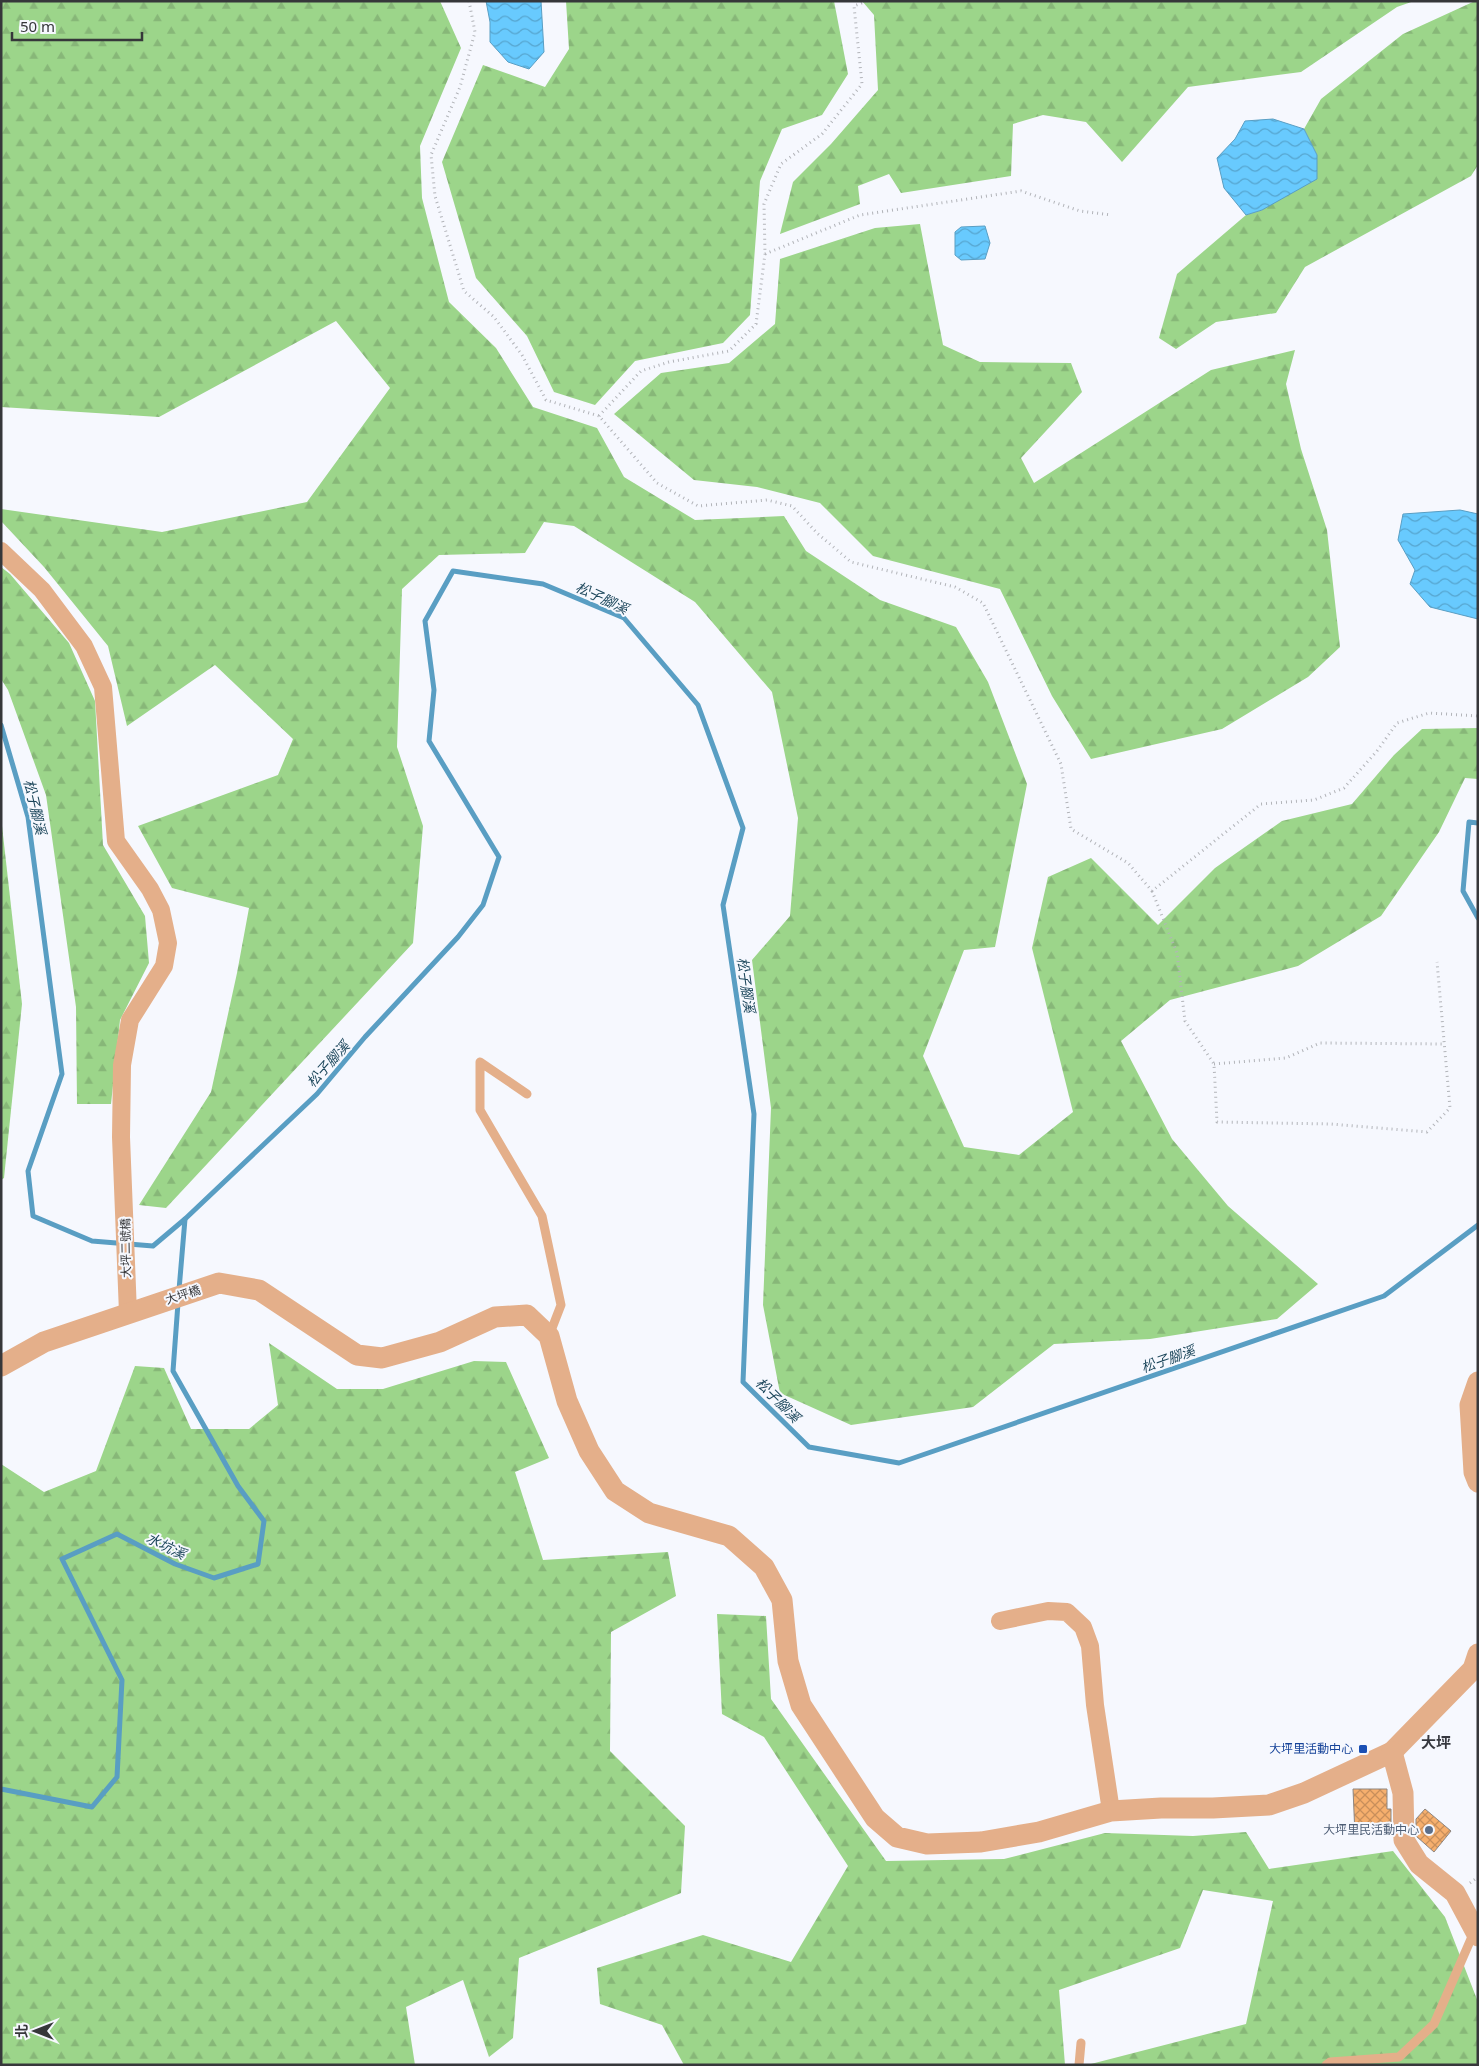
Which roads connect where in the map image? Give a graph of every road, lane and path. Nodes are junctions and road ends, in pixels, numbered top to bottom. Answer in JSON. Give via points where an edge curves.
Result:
{"nodes":[{"id":1,"x":469,"y":1,"type":"edge"},
{"id":2,"x":867,"y":1,"type":"edge"},
{"id":3,"x":1111,"y":215,"type":"dead end"},
{"id":4,"x":765,"y":254,"type":"junction"},
{"id":5,"x":599,"y":416,"type":"junction"},
{"id":6,"x":1,"y":550,"type":"edge"},
{"id":7,"x":1478,"y":716,"type":"edge"},
{"id":8,"x":1152,"y":891,"type":"junction"},
{"id":9,"x":1437,"y":962,"type":"dead end"},
{"id":10,"x":1445,"y":1044,"type":"junction"},
{"id":11,"x":1214,"y":1064,"type":"junction"},
{"id":12,"x":527,"y":1094,"type":"dead end"},
{"id":13,"x":137,"y":1310,"type":"junction"},
{"id":14,"x":549,"y":1336,"type":"junction"},
{"id":15,"x":1,"y":1366,"type":"edge"},
{"id":16,"x":1478,"y":1382,"type":"edge"},
{"id":17,"x":1478,"y":1482,"type":"edge"},
{"id":18,"x":1000,"y":1621,"type":"dead end"},
{"id":19,"x":1478,"y":1654,"type":"edge"},
{"id":20,"x":1392,"y":1752,"type":"junction"},
{"id":21,"x":1111,"y":1811,"type":"junction"},
{"id":22,"x":1476,"y":1932,"type":"edge"},
{"id":23,"x":1081,"y":2043,"type":"dead end"},
{"id":24,"x":1079,"y":2065,"type":"edge"},
{"id":25,"x":1326,"y":2065,"type":"edge"}],
"edges":[{"from":1,"to":5,"type":"path","via":[[475,32],[460,87],[431,155],[435,196],[464,291],[494,317],[522,355],[546,400]]},
{"from":2,"to":4,"type":"path","via":[[854,6],[862,84],[822,134],[781,164],[764,204]]},
{"from":3,"to":4,"type":"path","via":[[1080,211],[1021,191],[860,215]]},
{"from":4,"to":5,"type":"path","via":[[756,324],[729,351],[668,362],[641,371]]},
{"from":5,"to":8,"type":"path","via":[[657,483],[698,506],[767,500],[792,506],[851,562],[955,587],[984,603],[1061,764],[1071,829],[1128,863]]},
{"from":6,"to":13,"type":"street","name":"大坪二號橋","via":[[42,590],[84,646],[104,687],[116,841],[161,910],[168,944],[164,966],[130,1020],[122,1065],[126,1284]]},
{"from":7,"to":8,"type":"path","via":[[1429,713],[1397,723],[1344,788],[1314,800],[1261,804]]},
{"from":8,"to":11,"type":"path","via":[[1177,952],[1185,1021]]},
{"from":9,"to":10,"type":"path"},
{"from":10,"to":11,"type":"path","via":[[1320,1043],[1286,1058]]},
{"from":10,"to":11,"type":"path","via":[[1450,1108],[1427,1132],[1331,1124],[1217,1122]]},
{"from":12,"to":14,"type":"lane","via":[[480,1062],[480,1110],[542,1216],[561,1305]]},
{"from":13,"to":14,"type":"street","name":"大坪橋","via":[[220,1283],[259,1290],[357,1355],[382,1358],[440,1342],[495,1317],[527,1315]]},
{"from":13,"to":15,"type":"street","name":"大坪橋","via":[[44,1342]]},
{"from":14,"to":21,"type":"street","via":[[567,1401],[589,1451],[615,1490],[649,1513],[729,1536],[764,1567],[782,1600],[788,1661],[802,1705],[882,1824],[897,1836],[928,1844],[982,1842],[1039,1832]]},
{"from":16,"to":17,"type":"street","via":[[1470,1405],[1474,1472]]},
{"from":18,"to":21,"type":"street","via":[[1048,1611],[1067,1612],[1083,1627],[1090,1646]]},
{"from":19,"to":20,"type":"street","via":[[1473,1669]]},
{"from":20,"to":21,"type":"street","via":[[1304,1793],[1269,1805]]},
{"from":20,"to":22,"type":"street","via":[[1403,1793],[1404,1840],[1419,1864],[1455,1893]]},
{"from":22,"to":25,"type":"lane","via":[[1434,2024],[1399,2057],[1330,2062]]},
{"from":23,"to":24,"type":"lane"}]}
